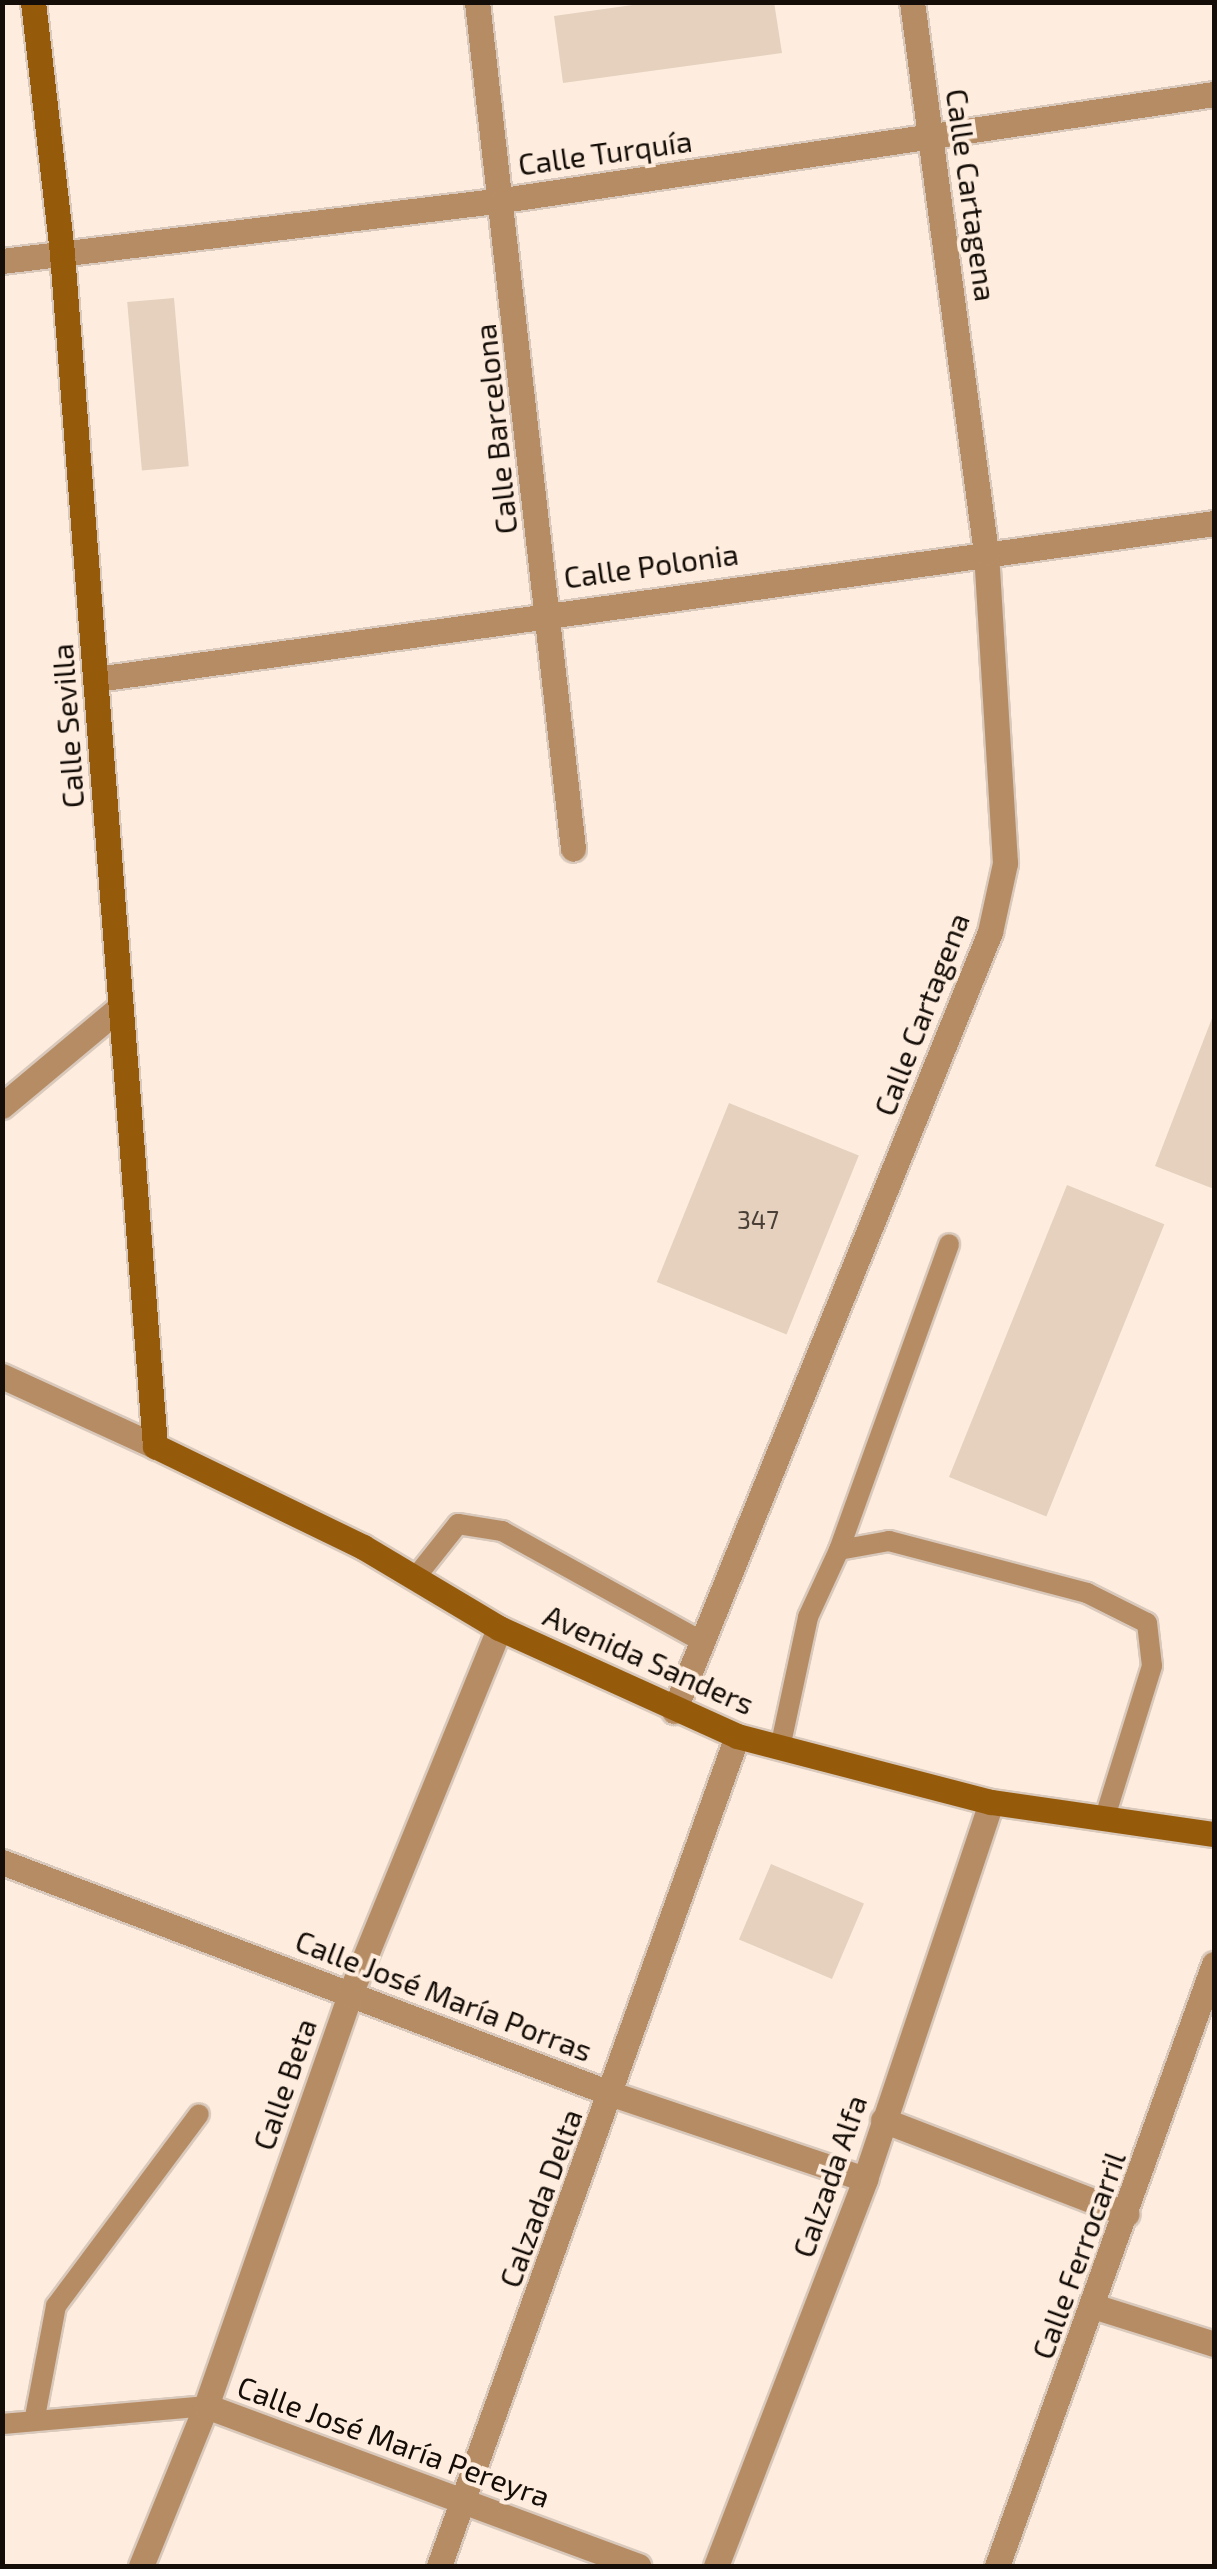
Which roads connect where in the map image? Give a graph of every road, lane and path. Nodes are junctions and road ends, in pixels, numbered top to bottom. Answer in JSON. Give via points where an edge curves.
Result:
{"nodes":[{"id":1,"x":32,"y":2,"type":"edge"},
{"id":2,"x":478,"y":2,"type":"edge"},
{"id":3,"x":912,"y":2,"type":"edge"},
{"id":4,"x":1214,"y":94,"type":"edge"},
{"id":5,"x":933,"y":137,"type":"junction"},
{"id":6,"x":502,"y":200,"type":"junction"},
{"id":7,"x":62,"y":254,"type":"junction"},
{"id":8,"x":2,"y":260,"type":"edge"},
{"id":9,"x":1214,"y":524,"type":"edge"},
{"id":10,"x":986,"y":553,"type":"junction"},
{"id":11,"x":548,"y":612,"type":"junction"},
{"id":12,"x":97,"y":678,"type":"junction"},
{"id":13,"x":573,"y":849,"type":"dead end"},
{"id":14,"x":118,"y":1009,"type":"junction"},
{"id":15,"x":2,"y":1106,"type":"edge"},
{"id":16,"x":949,"y":1244,"type":"dead end"},
{"id":17,"x":2,"y":1376,"type":"edge"},
{"id":18,"x":155,"y":1446,"type":"junction"},
{"id":19,"x":840,"y":1550,"type":"junction"},
{"id":20,"x":415,"y":1578,"type":"junction"},
{"id":21,"x":499,"y":1628,"type":"junction"},
{"id":22,"x":703,"y":1642,"type":"junction"},
{"id":23,"x":674,"y":1711,"type":"junction"},
{"id":24,"x":736,"y":1736,"type":"junction"},
{"id":25,"x":780,"y":1748,"type":"junction"},
{"id":26,"x":991,"y":1802,"type":"junction"},
{"id":27,"x":1104,"y":1820,"type":"junction"},
{"id":28,"x":1214,"y":1834,"type":"edge"},
{"id":29,"x":2,"y":1862,"type":"edge"},
{"id":30,"x":1214,"y":1964,"type":"edge"},
{"id":31,"x":350,"y":1994,"type":"junction"},
{"id":32,"x":612,"y":2094,"type":"junction"},
{"id":33,"x":199,"y":2114,"type":"dead end"},
{"id":34,"x":884,"y":2120,"type":"junction"},
{"id":35,"x":866,"y":2179,"type":"junction"},
{"id":36,"x":1127,"y":2214,"type":"junction"},
{"id":37,"x":1093,"y":2306,"type":"junction"},
{"id":38,"x":1214,"y":2344,"type":"edge"},
{"id":39,"x":206,"y":2406,"type":"junction"},
{"id":40,"x":35,"y":2417,"type":"junction"},
{"id":41,"x":2,"y":2424,"type":"edge"},
{"id":42,"x":466,"y":2500,"type":"junction"},
{"id":43,"x":141,"y":2566,"type":"edge"},
{"id":44,"x":439,"y":2566,"type":"edge"},
{"id":45,"x":638,"y":2566,"type":"edge"},
{"id":46,"x":716,"y":2566,"type":"edge"},
{"id":47,"x":998,"y":2566,"type":"edge"}],
"edges":[{"from":1,"to":7,"type":"main road","name":"Calle Sevilla"},
{"from":2,"to":6,"type":"street","name":"Calle Barcelona"},
{"from":3,"to":5,"type":"street","name":"Calle Cartagena"},
{"from":4,"to":5,"type":"street","name":"Calle Turquía"},
{"from":5,"to":6,"type":"street","name":"Calle Turquía"},
{"from":5,"to":10,"type":"street","name":"Calle Cartagena"},
{"from":6,"to":7,"type":"street","name":"Calle Turquía"},
{"from":6,"to":11,"type":"street","name":"Calle Barcelona"},
{"from":7,"to":8,"type":"street","name":"Calle Turquía"},
{"from":7,"to":12,"type":"main road","name":"Calle Sevilla"},
{"from":9,"to":10,"type":"street","name":"Calle Polonia"},
{"from":10,"to":11,"type":"street","name":"Calle Polonia"},
{"from":10,"to":22,"type":"street","name":"Calle Cartagena","via":[[1008,829],[990,932]]},
{"from":11,"to":12,"type":"street","name":"Calle Polonia"},
{"from":11,"to":13,"type":"street","name":"Calle Barcelona"},
{"from":12,"to":14,"type":"main road","name":"Calle Sevilla"},
{"from":14,"to":15,"type":"street"},
{"from":14,"to":18,"type":"main road","name":"Calle Sevilla"},
{"from":16,"to":19,"type":"lane"},
{"from":17,"to":18,"type":"street"},
{"from":18,"to":20,"type":"main road","name":"Avenida Sanders"},
{"from":19,"to":25,"type":"lane","via":[[808,1617]]},
{"from":19,"to":27,"type":"lane","via":[[889,1541],[1087,1594],[1147,1623],[1152,1666]]},
{"from":20,"to":21,"type":"main road","name":"Avenida Sanders"},
{"from":20,"to":22,"type":"lane","via":[[458,1524],[502,1531]]},
{"from":21,"to":23,"type":"main road","name":"Avenida Sanders"},
{"from":21,"to":31,"type":"street","name":"Calle Beta"},
{"from":22,"to":23,"type":"street","name":"Calle Cartagena"},
{"from":23,"to":24,"type":"main road","name":"Avenida Sanders"},
{"from":24,"to":25,"type":"main road","name":"Avenida Sanders"},
{"from":24,"to":32,"type":"street","name":"Calzada Delta"},
{"from":25,"to":26,"type":"main road","name":"Avenida Sanders"},
{"from":26,"to":27,"type":"main road","name":"Avenida Sanders"},
{"from":26,"to":34,"type":"street","name":"Calzada Alfa"},
{"from":27,"to":28,"type":"main road","name":"Avenida Sanders"},
{"from":29,"to":31,"type":"street","name":"Calle José María Porras"},
{"from":30,"to":36,"type":"street","name":"Calle Ferrocarril"},
{"from":31,"to":32,"type":"street","name":"Calle José María Porras"},
{"from":31,"to":39,"type":"street","name":"Calle Beta"},
{"from":32,"to":35,"type":"street","name":"Calle José María Porras"},
{"from":32,"to":42,"type":"street","name":"Calzada Delta"},
{"from":33,"to":40,"type":"lane","via":[[56,2306]]},
{"from":34,"to":35,"type":"street","name":"Calzada Alfa"},
{"from":34,"to":36,"type":"street"},
{"from":35,"to":46,"type":"street","name":"Calzada Alfa"},
{"from":36,"to":37,"type":"street","name":"Calle Ferrocarril"},
{"from":37,"to":38,"type":"street"},
{"from":37,"to":47,"type":"street","name":"Calle Ferrocarril"},
{"from":39,"to":40,"type":"lane","name":"Calle José María Pereyra"},
{"from":39,"to":42,"type":"street","name":"Calle José María Pereyra"},
{"from":39,"to":43,"type":"street","name":"Calle Beta"},
{"from":40,"to":41,"type":"lane","name":"Calle José María Pereyra"},
{"from":42,"to":44,"type":"street","name":"Calzada Delta"},
{"from":42,"to":45,"type":"street","name":"Calle José María Pereyra"}]}
